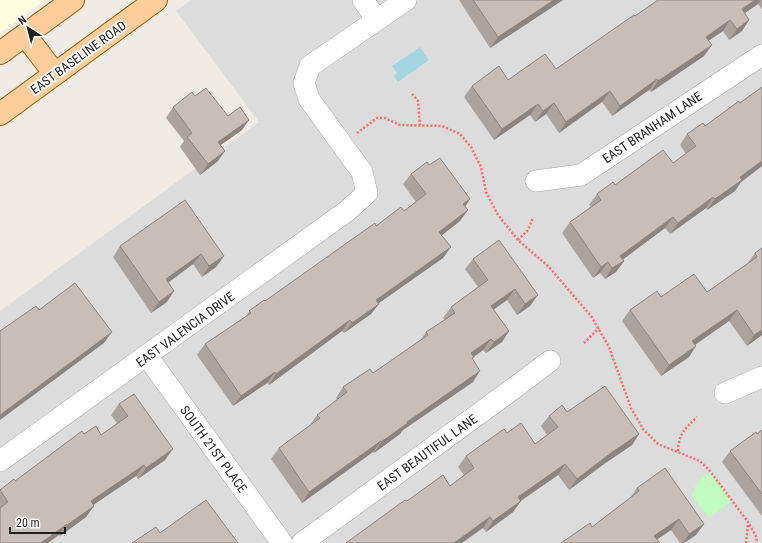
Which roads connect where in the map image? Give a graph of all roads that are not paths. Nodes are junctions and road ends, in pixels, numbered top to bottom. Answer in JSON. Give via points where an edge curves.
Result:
{"nodes":[{"id":1,"x":73,"y":0,"type":"edge"},
{"id":2,"x":156,"y":0,"type":"edge"},
{"id":3,"x":363,"y":0,"type":"edge"},
{"id":4,"x":401,"y":1,"type":"edge"},
{"id":5,"x":377,"y":20,"type":"junction"},
{"id":6,"x":25,"y":35,"type":"junction"},
{"id":7,"x":0,"y":53,"type":"edge"},
{"id":8,"x":762,"y":55,"type":"edge"},
{"id":9,"x":55,"y":74,"type":"junction"},
{"id":10,"x":0,"y":114,"type":"edge"},
{"id":11,"x":536,"y":181,"type":"dead end"},
{"id":12,"x":147,"y":356,"type":"junction"},
{"id":13,"x":550,"y":361,"type":"dead end"},
{"id":14,"x":762,"y":377,"type":"edge"},
{"id":15,"x":725,"y":393,"type":"dead end"},
{"id":16,"x":0,"y":461,"type":"edge"},
{"id":17,"x":282,"y":543,"type":"edge"},
{"id":18,"x":302,"y":543,"type":"edge"}],
"edges":[{"from":1,"to":6,"type":"main road"},
{"from":2,"to":9,"type":"main road","name":"EAST BASELINE ROAD"},
{"from":3,"to":5,"type":"street"},
{"from":4,"to":5,"type":"street"},
{"from":5,"to":12,"type":"street","name":"EAST VALENCIA DRIVE","via":[[310,66],[304,83],[309,99],[362,172],[367,193],[347,211]]},
{"from":6,"to":7,"type":"main road"},
{"from":6,"to":9,"type":"main road"},
{"from":8,"to":11,"type":"street","name":"EAST BRANHAM LANE","via":[[580,175]]},
{"from":9,"to":10,"type":"main road","name":"EAST BASELINE ROAD"},
{"from":12,"to":16,"type":"street","name":"EAST VALENCIA DRIVE"},
{"from":12,"to":17,"type":"street","name":"SOUTH 21ST PLACE"},
{"from":13,"to":18,"type":"street","name":"EAST BEAUTIFUL LANE"},
{"from":14,"to":15,"type":"street"}]}
